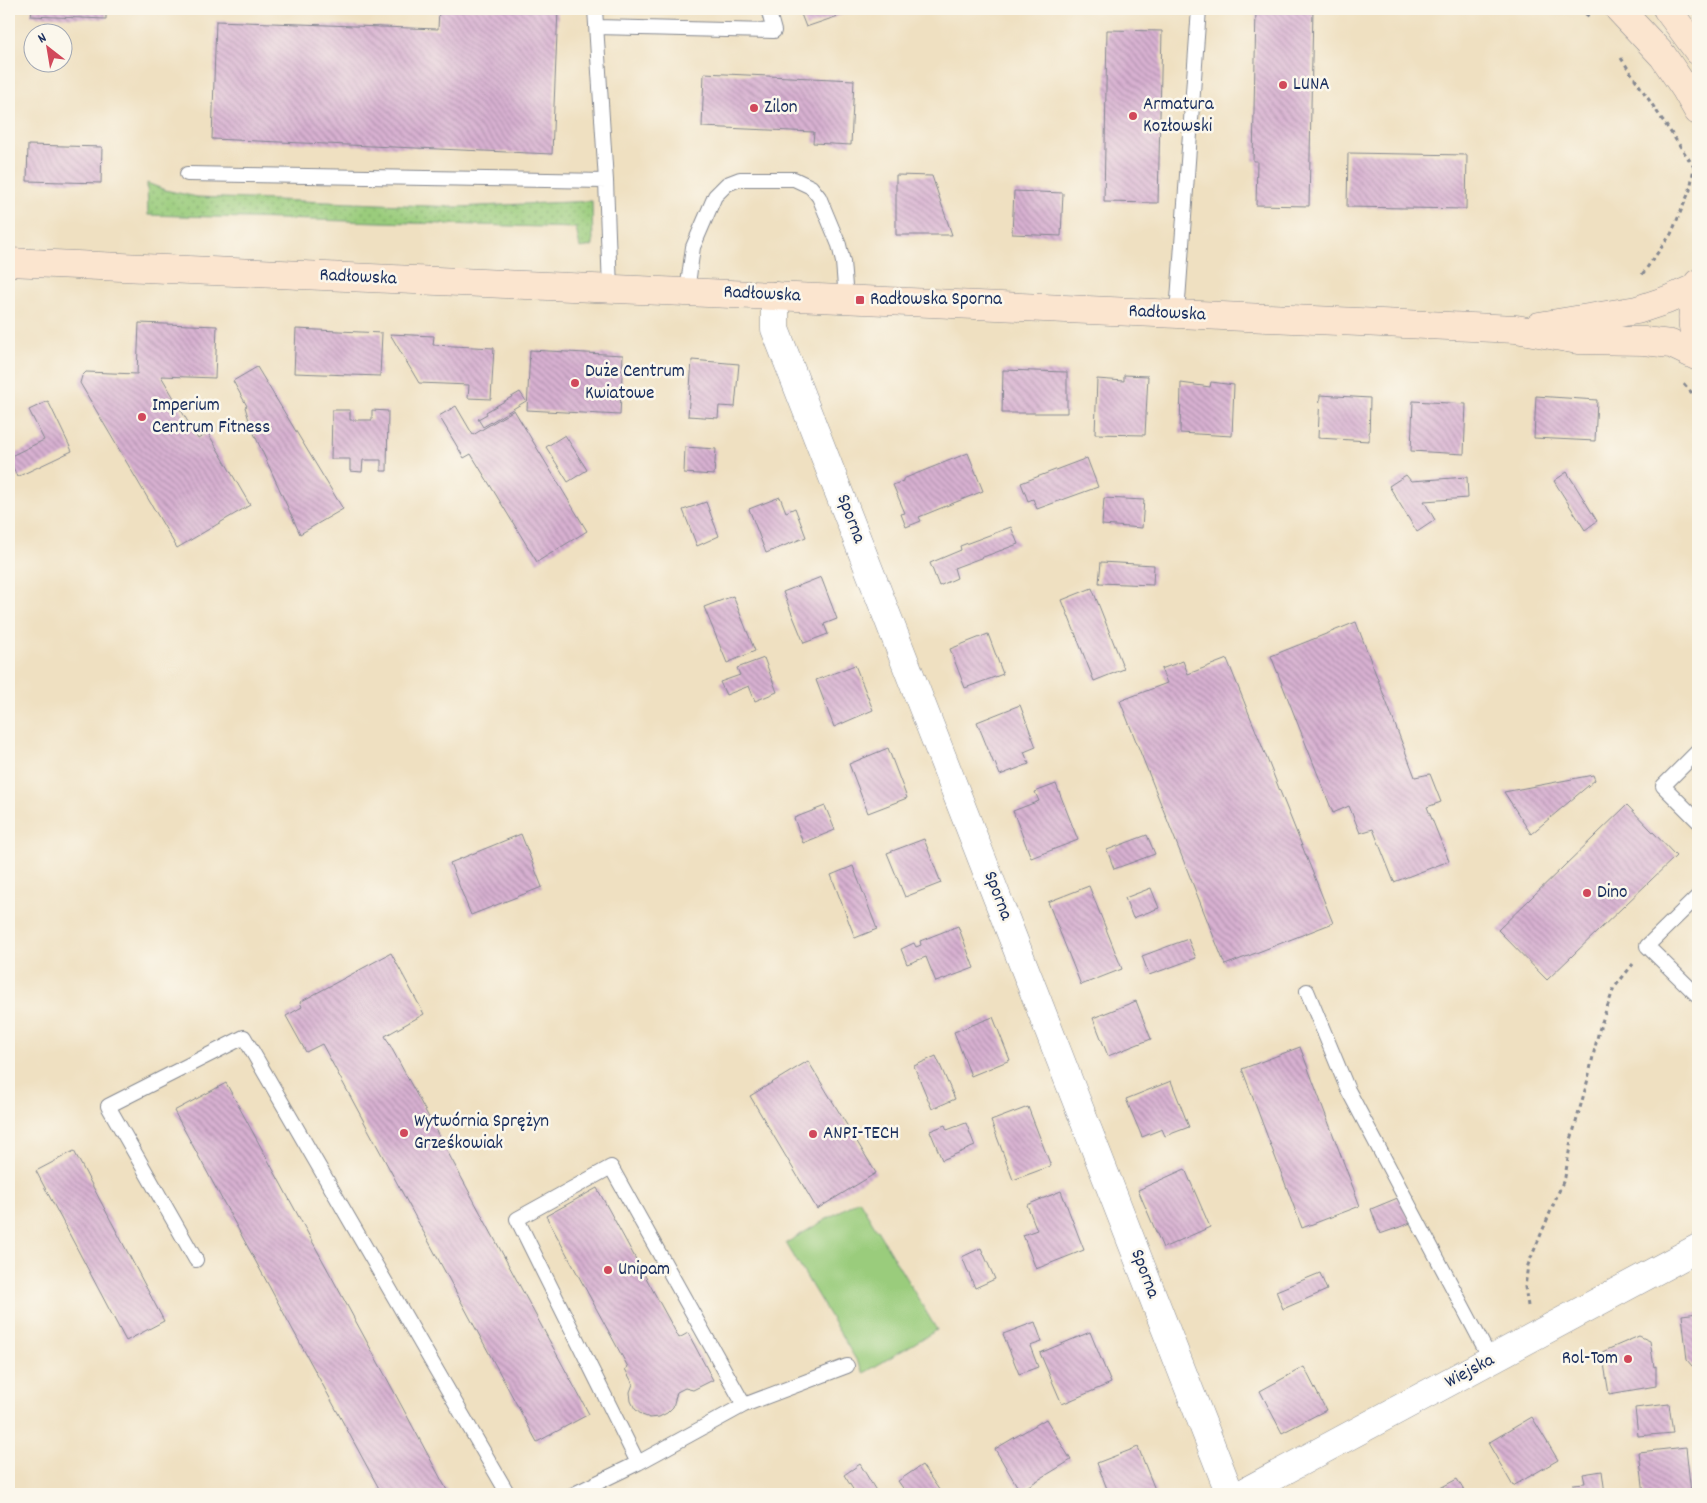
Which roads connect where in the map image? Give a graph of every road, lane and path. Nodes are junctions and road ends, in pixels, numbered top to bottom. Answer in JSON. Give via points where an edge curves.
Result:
{"nodes":[{"id":1,"x":595,"y":9,"type":"edge"},
{"id":2,"x":768,"y":9,"type":"edge"},
{"id":3,"x":1199,"y":9,"type":"edge"},
{"id":4,"x":1579,"y":9,"type":"edge"},
{"id":5,"x":1667,"y":9,"type":"edge"},
{"id":6,"x":1608,"y":15,"type":"edge"},
{"id":7,"x":596,"y":27,"type":"junction"},
{"id":8,"x":1698,"y":51,"type":"edge"},
{"id":9,"x":1618,"y":54,"type":"dead end"},
{"id":10,"x":1698,"y":111,"type":"edge"},
{"id":11,"x":1698,"y":165,"type":"edge"},
{"id":12,"x":1694,"y":167,"type":"junction"},
{"id":13,"x":187,"y":174,"type":"dead end"},
{"id":14,"x":606,"y":181,"type":"junction"},
{"id":15,"x":9,"y":262,"type":"edge"},
{"id":16,"x":1698,"y":285,"type":"edge"},
{"id":17,"x":610,"y":289,"type":"junction"},
{"id":18,"x":687,"y":292,"type":"junction"},
{"id":19,"x":775,"y":296,"type":"junction"},
{"id":20,"x":846,"y":299,"type":"junction"},
{"id":21,"x":1637,"y":310,"type":"junction"},
{"id":22,"x":1177,"y":314,"type":"junction"},
{"id":23,"x":1516,"y":329,"type":"junction"},
{"id":24,"x":1698,"y":345,"type":"edge"},
{"id":25,"x":1698,"y":357,"type":"edge"},
{"id":26,"x":1698,"y":751,"type":"edge"},
{"id":27,"x":1698,"y":821,"type":"edge"},
{"id":28,"x":1698,"y":896,"type":"edge"},
{"id":29,"x":1647,"y":946,"type":"junction"},
{"id":30,"x":1307,"y":991,"type":"dead end"},
{"id":31,"x":1698,"y":996,"type":"edge"},
{"id":32,"x":1698,"y":1248,"type":"edge"},
{"id":33,"x":196,"y":1260,"type":"dead end"},
{"id":34,"x":1528,"y":1340,"type":"junction"},
{"id":35,"x":1491,"y":1360,"type":"junction"},
{"id":36,"x":847,"y":1366,"type":"dead end"},
{"id":37,"x":744,"y":1405,"type":"junction"},
{"id":38,"x":638,"y":1463,"type":"junction"},
{"id":39,"x":508,"y":1494,"type":"edge"},
{"id":40,"x":574,"y":1494,"type":"edge"},
{"id":41,"x":1230,"y":1494,"type":"edge"},
{"id":42,"x":1241,"y":1494,"type":"edge"}],
"edges":[{"from":1,"to":7,"type":"lane"},
{"from":2,"to":7,"type":"lane","via":[[774,30]]},
{"from":3,"to":22,"type":"lane"},
{"from":4,"to":6,"type":"path"},
{"from":5,"to":8,"type":"street"},
{"from":6,"to":10,"type":"street","via":[[1662,56]]},
{"from":7,"to":14,"type":"lane"},
{"from":9,"to":12,"type":"path"},
{"from":11,"to":12,"type":"path"},
{"from":12,"to":21,"type":"path","via":[[1690,190],[1670,234],[1633,288]]},
{"from":13,"to":14,"type":"lane"},
{"from":14,"to":17,"type":"lane"},
{"from":15,"to":17,"type":"street","name":"Radłowska"},
{"from":16,"to":21,"type":"street"},
{"from":16,"to":24,"type":"street","via":[[1693,301]]},
{"from":17,"to":18,"type":"street","name":"Radłowska"},
{"from":18,"to":19,"type":"street","name":"Radłowska"},
{"from":18,"to":20,"type":"lane","via":[[693,247],[715,196],[727,184],[740,179],[794,179],[811,187],[819,197],[839,245]]},
{"from":19,"to":20,"type":"street","name":"Radłowska"},
{"from":19,"to":41,"type":"street","name":"Sporna","via":[[775,329]]},
{"from":20,"to":22,"type":"street","name":"Radłowska"},
{"from":21,"to":23,"type":"street"},
{"from":22,"to":23,"type":"street","name":"Radłowska"},
{"from":23,"to":25,"type":"street","via":[[1578,340],[1670,344]]},
{"from":26,"to":27,"type":"lane","via":[[1663,786]]},
{"from":28,"to":29,"type":"lane"},
{"from":29,"to":31,"type":"lane"},
{"from":29,"to":34,"type":"path","via":[[1614,988],[1599,1030],[1565,1177],[1528,1265],[1525,1287],[1529,1306],[1525,1322]]},
{"from":30,"to":35,"type":"lane","via":[[1348,1090]]},
{"from":32,"to":34,"type":"street","name":"Wiejska"},
{"from":33,"to":39,"type":"lane","via":[[108,1106],[244,1037]]},
{"from":34,"to":35,"type":"street","name":"Wiejska"},
{"from":35,"to":42,"type":"street","name":"Wiejska"},
{"from":36,"to":37,"type":"lane"},
{"from":37,"to":38,"type":"lane"},
{"from":37,"to":38,"type":"lane","via":[[612,1166],[517,1219]]},
{"from":38,"to":40,"type":"lane"}]}
